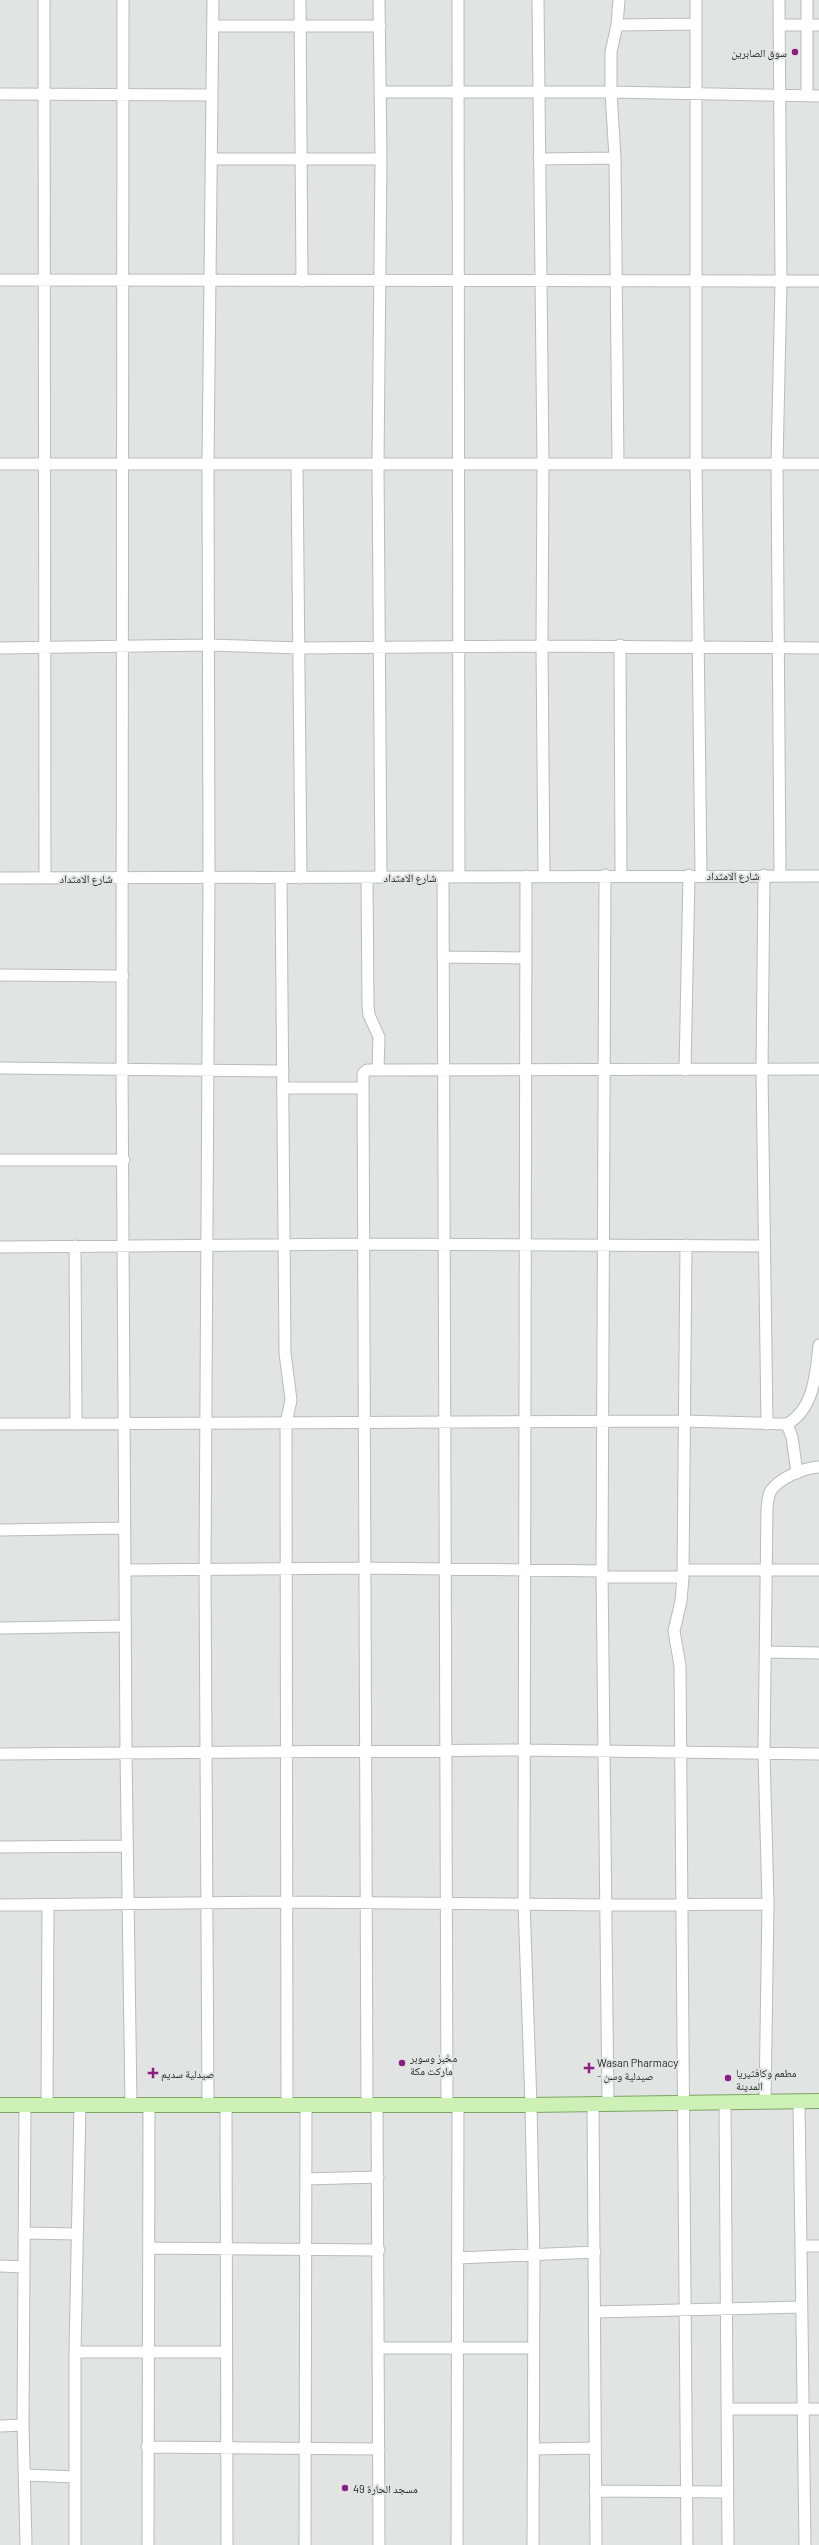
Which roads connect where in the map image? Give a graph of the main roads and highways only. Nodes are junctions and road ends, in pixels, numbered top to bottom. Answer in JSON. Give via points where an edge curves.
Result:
{"nodes":[{"id":1,"x":819,"y":2101,"type":"edge"},
{"id":2,"x":0,"y":2105,"type":"edge"}],
"edges":[{"from":1,"to":2,"type":"main road","via":[[531,2105]]}]}
